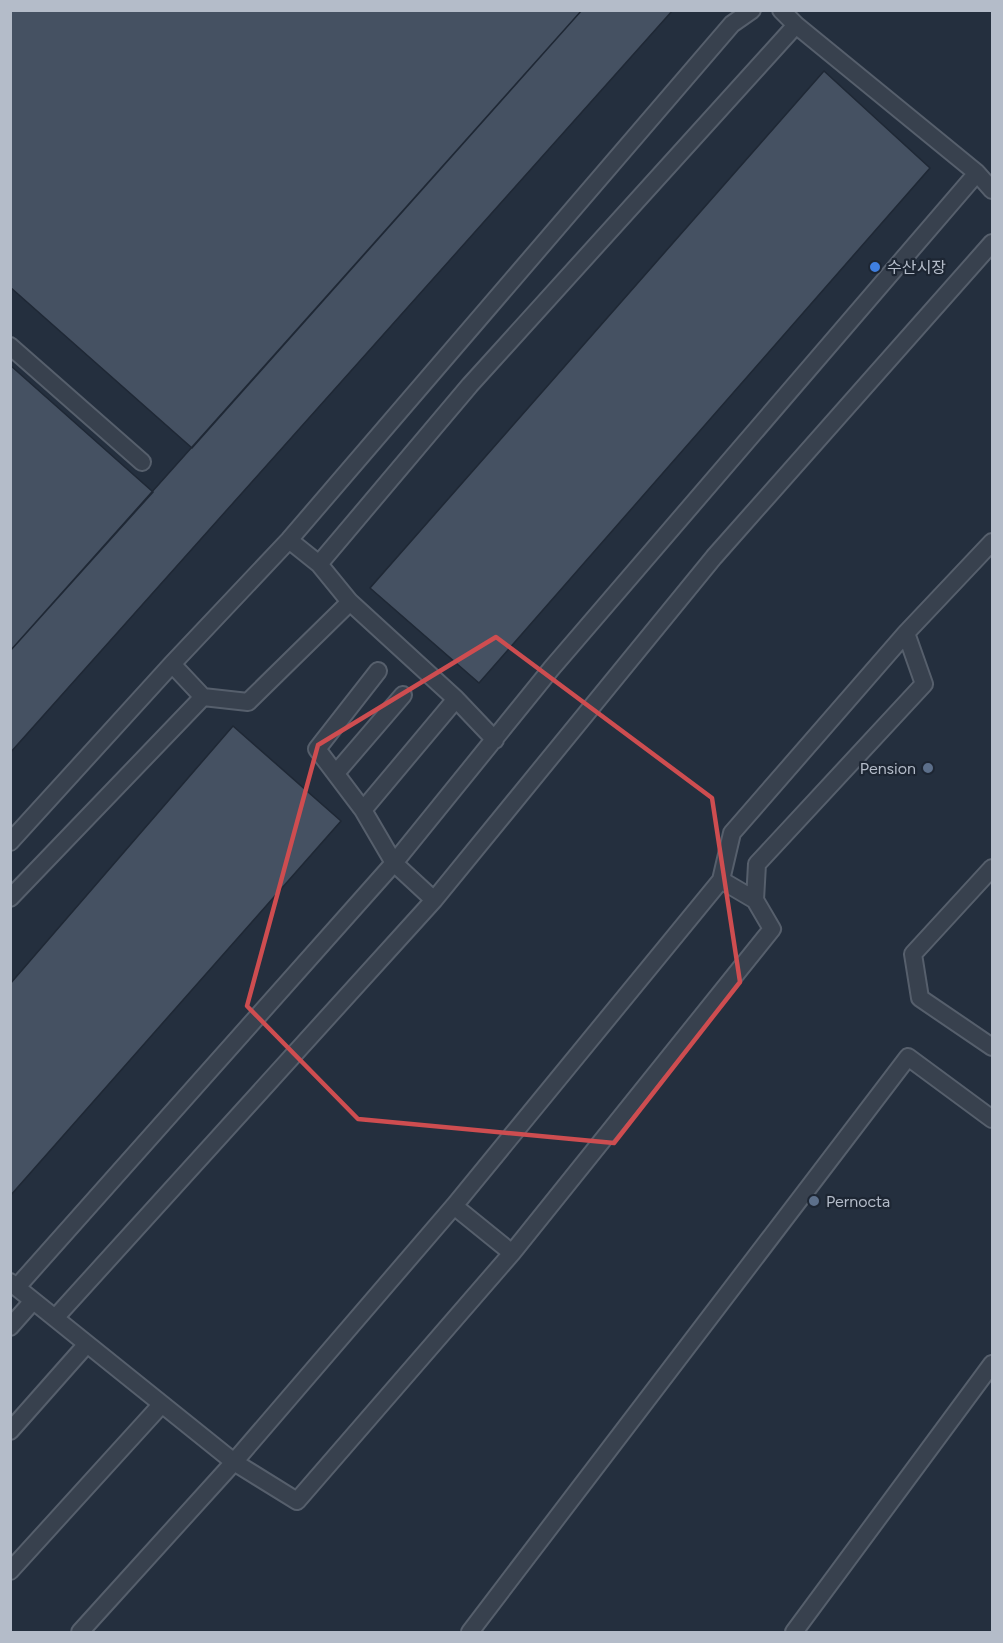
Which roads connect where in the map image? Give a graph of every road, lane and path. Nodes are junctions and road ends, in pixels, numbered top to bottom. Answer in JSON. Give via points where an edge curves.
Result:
{"nodes":[{"id":1,"x":752,"y":10,"type":"edge"},
{"id":2,"x":781,"y":10,"type":"edge"},
{"id":3,"x":796,"y":25,"type":"junction"},
{"id":4,"x":977,"y":173,"type":"junction"},
{"id":5,"x":993,"y":190,"type":"edge"},
{"id":6,"x":993,"y":243,"type":"edge"},
{"id":7,"x":10,"y":346,"type":"edge"},
{"id":8,"x":141,"y":462,"type":"dead end"},
{"id":9,"x":289,"y":540,"type":"junction"},
{"id":10,"x":993,"y":542,"type":"edge"},
{"id":11,"x":319,"y":564,"type":"junction"},
{"id":12,"x":350,"y":602,"type":"junction"},
{"id":13,"x":906,"y":633,"type":"junction"},
{"id":14,"x":172,"y":664,"type":"junction"},
{"id":15,"x":378,"y":671,"type":"dead end"},
{"id":16,"x":404,"y":695,"type":"dead end"},
{"id":17,"x":203,"y":697,"type":"junction"},
{"id":18,"x":456,"y":699,"type":"junction"},
{"id":19,"x":495,"y":740,"type":"junction"},
{"id":20,"x":336,"y":773,"type":"junction"},
{"id":21,"x":363,"y":810,"type":"junction"},
{"id":22,"x":10,"y":842,"type":"edge"},
{"id":23,"x":394,"y":863,"type":"junction"},
{"id":24,"x":993,"y":868,"type":"edge"},
{"id":25,"x":721,"y":880,"type":"junction"},
{"id":26,"x":10,"y":898,"type":"edge"},
{"id":27,"x":434,"y":900,"type":"junction"},
{"id":28,"x":755,"y":900,"type":"junction"},
{"id":29,"x":993,"y":1047,"type":"edge"},
{"id":30,"x":993,"y":1119,"type":"edge"},
{"id":31,"x":454,"y":1206,"type":"junction"},
{"id":32,"x":512,"y":1253,"type":"junction"},
{"id":33,"x":14,"y":1285,"type":"edge"},
{"id":34,"x":33,"y":1300,"type":"junction"},
{"id":35,"x":55,"y":1318,"type":"junction"},
{"id":36,"x":10,"y":1327,"type":"edge"},
{"id":37,"x":87,"y":1344,"type":"junction"},
{"id":38,"x":993,"y":1364,"type":"edge"},
{"id":39,"x":162,"y":1405,"type":"junction"},
{"id":40,"x":10,"y":1431,"type":"edge"},
{"id":41,"x":234,"y":1462,"type":"junction"},
{"id":42,"x":10,"y":1571,"type":"edge"},
{"id":43,"x":80,"y":1632,"type":"edge"},
{"id":44,"x":470,"y":1632,"type":"edge"},
{"id":45,"x":794,"y":1632,"type":"edge"}],
"edges":[{"from":1,"to":9,"type":"lane","via":[[732,24]]},
{"from":2,"to":3,"type":"lane"},
{"from":3,"to":4,"type":"lane"},
{"from":3,"to":11,"type":"lane","via":[[470,385]]},
{"from":4,"to":5,"type":"lane"},
{"from":4,"to":19,"type":"lane","via":[[559,660]]},
{"from":6,"to":27,"type":"lane","via":[[714,557]]},
{"from":7,"to":8,"type":"lane"},
{"from":9,"to":11,"type":"lane"},
{"from":9,"to":14,"type":"lane"},
{"from":10,"to":13,"type":"lane"},
{"from":11,"to":12,"type":"lane"},
{"from":12,"to":17,"type":"lane","via":[[248,702]]},
{"from":12,"to":18,"type":"lane"},
{"from":13,"to":25,"type":"lane","via":[[732,833]]},
{"from":13,"to":28,"type":"lane","via":[[924,684],[756,864]]},
{"from":14,"to":17,"type":"lane"},
{"from":14,"to":22,"type":"lane"},
{"from":15,"to":20,"type":"lane","via":[[317,749]]},
{"from":16,"to":20,"type":"lane"},
{"from":17,"to":26,"type":"lane"},
{"from":18,"to":19,"type":"lane"},
{"from":18,"to":21,"type":"lane"},
{"from":19,"to":23,"type":"lane"},
{"from":20,"to":21,"type":"lane"},
{"from":21,"to":23,"type":"lane"},
{"from":23,"to":27,"type":"lane"},
{"from":23,"to":33,"type":"lane"},
{"from":24,"to":29,"type":"lane","via":[[913,954],[920,998]]},
{"from":25,"to":28,"type":"lane"},
{"from":25,"to":31,"type":"lane"},
{"from":27,"to":35,"type":"lane"},
{"from":28,"to":32,"type":"lane","via":[[772,929]]},
{"from":30,"to":44,"type":"lane","via":[[908,1057]]},
{"from":31,"to":32,"type":"lane"},
{"from":31,"to":41,"type":"lane"},
{"from":32,"to":41,"type":"lane","via":[[297,1501]]},
{"from":33,"to":34,"type":"lane"},
{"from":34,"to":35,"type":"lane"},
{"from":34,"to":36,"type":"lane"},
{"from":35,"to":37,"type":"lane"},
{"from":37,"to":39,"type":"lane"},
{"from":37,"to":40,"type":"lane"},
{"from":38,"to":45,"type":"lane"},
{"from":39,"to":41,"type":"lane"},
{"from":39,"to":42,"type":"lane"},
{"from":41,"to":43,"type":"lane"}]}
